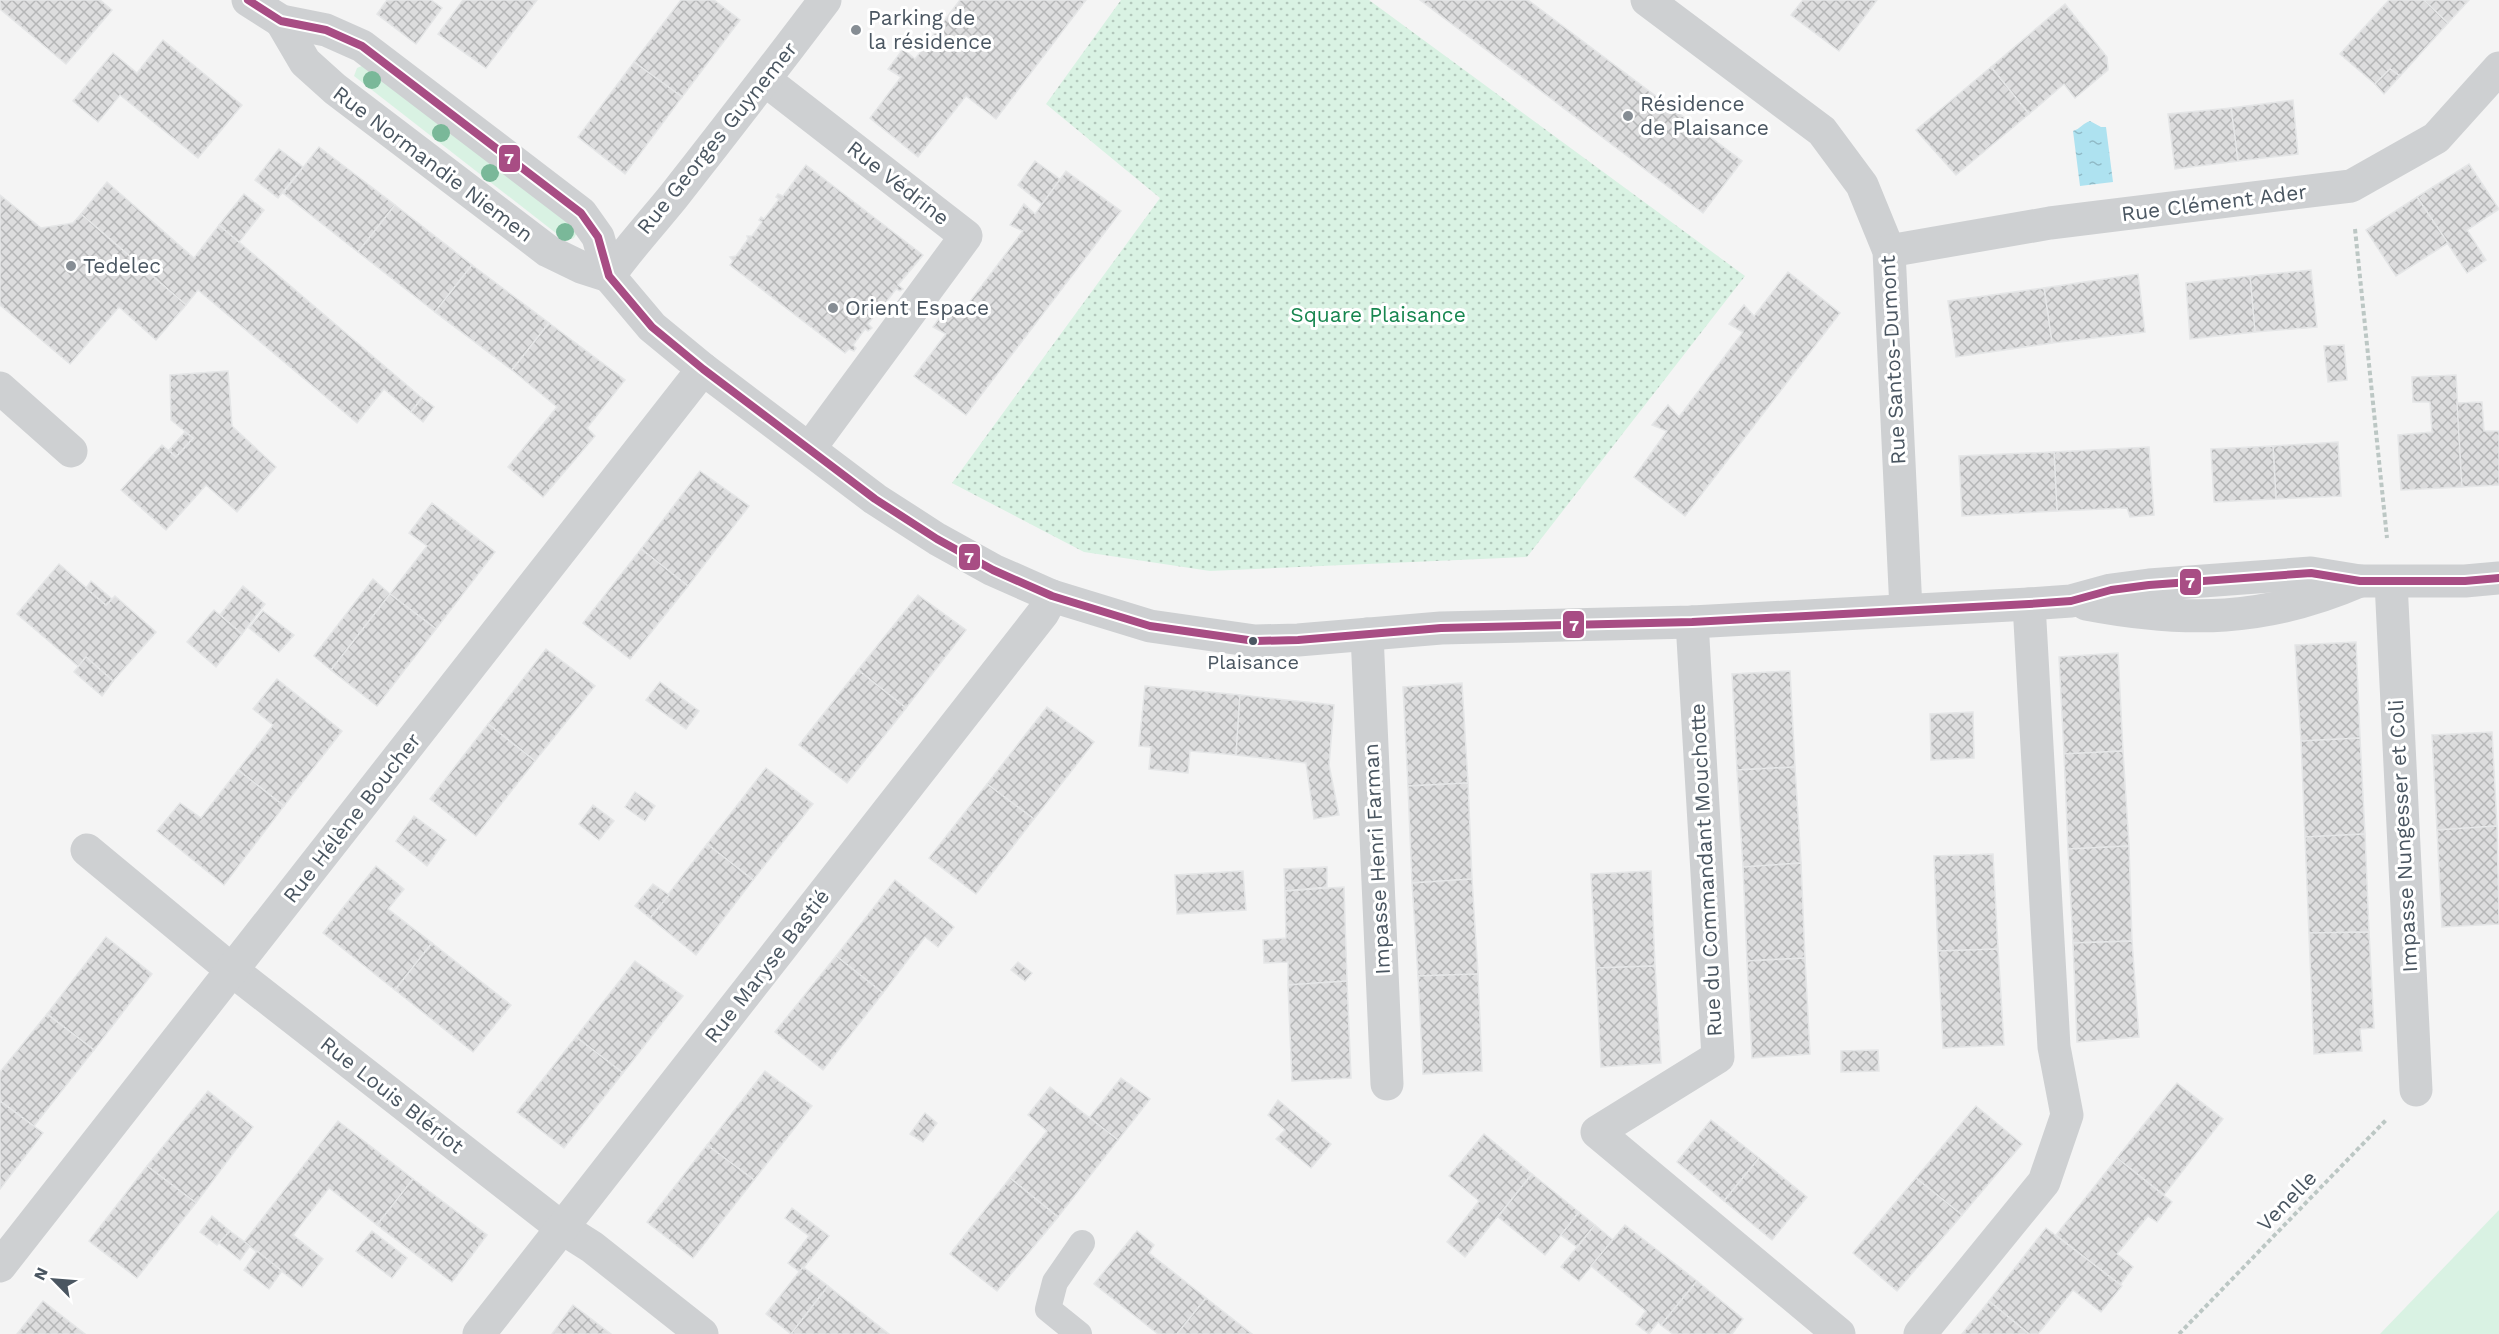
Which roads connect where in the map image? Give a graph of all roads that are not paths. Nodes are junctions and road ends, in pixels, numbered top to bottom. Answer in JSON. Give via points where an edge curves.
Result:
{"nodes":[{"id":1,"x":248,"y":0,"type":"edge"},
{"id":2,"x":825,"y":0,"type":"edge"},
{"id":3,"x":1647,"y":0,"type":"edge"},
{"id":4,"x":281,"y":21,"type":"junction"},
{"id":5,"x":2499,"y":68,"type":"edge"},
{"id":6,"x":765,"y":80,"type":"junction"},
{"id":7,"x":1889,"y":251,"type":"junction"},
{"id":8,"x":609,"y":276,"type":"junction"},
{"id":9,"x":703,"y":369,"type":"junction"},
{"id":10,"x":0,"y":388,"type":"edge"},
{"id":11,"x":810,"y":448,"type":"junction"},
{"id":12,"x":71,"y":451,"type":"dead end"},
{"id":13,"x":2499,"y":578,"type":"edge"},
{"id":14,"x":2376,"y":582,"type":"junction"},
{"id":15,"x":1052,"y":596,"type":"junction"},
{"id":16,"x":2030,"y":604,"type":"junction"},
{"id":17,"x":1906,"y":610,"type":"junction"},
{"id":18,"x":1692,"y":622,"type":"junction"},
{"id":19,"x":1367,"y":634,"type":"junction"},
{"id":20,"x":87,"y":850,"type":"dead end"},
{"id":21,"x":233,"y":971,"type":"junction"},
{"id":22,"x":1387,"y":1084,"type":"dead end"},
{"id":23,"x":2416,"y":1090,"type":"road end"},
{"id":24,"x":562,"y":1228,"type":"junction"},
{"id":25,"x":1082,"y":1243,"type":"dead end"},
{"id":26,"x":0,"y":1266,"type":"edge"},
{"id":27,"x":479,"y":1334,"type":"edge"},
{"id":28,"x":702,"y":1334,"type":"edge"},
{"id":29,"x":1079,"y":1334,"type":"edge"},
{"id":30,"x":1839,"y":1334,"type":"edge"},
{"id":31,"x":1920,"y":1334,"type":"edge"}],
"edges":[{"from":1,"to":4,"type":"street","name":"Rue Normandie Niemen"},
{"from":2,"to":6,"type":"street","name":"Rue Georges Guynemer"},
{"from":3,"to":7,"type":"street","name":"Rue Santos-Dumont","via":[[1822,131],[1862,185]]},
{"from":4,"to":8,"type":"street","name":"Rue Normandie Niemen","via":[[305,62],[334,89],[548,251]]},
{"from":4,"to":8,"type":"street","name":"Rue Normandie Niemen","via":[[326,30],[362,46],[581,213],[598,237]]},
{"from":5,"to":7,"type":"street","name":"Rue Clément Ader","via":[[2436,138],[2351,186],[2050,223]]},
{"from":6,"to":8,"type":"street","name":"Rue Georges Guynemer"},
{"from":6,"to":11,"type":"street","name":"Rue Védrine","via":[[966,236]]},
{"from":7,"to":17,"type":"street","name":"Rue Santos-Dumont"},
{"from":8,"to":9,"type":"street","name":"Rue Normandie Niemen","via":[[652,327]]},
{"from":9,"to":11,"type":"street","name":"Rue Normandie Niemen"},
{"from":9,"to":21,"type":"street","name":"Rue Hélène Boucher"},
{"from":10,"to":12,"type":"street"},
{"from":11,"to":15,"type":"street","name":"Rue Normandie Niemen","via":[[875,499],[937,539]]},
{"from":13,"to":14,"type":"street","name":"Rue Normandie Niemen"},
{"from":14,"to":16,"type":"street","name":"Rue Normandie Niemen","via":[[2311,573],[2149,585],[2071,601]]},
{"from":14,"to":23,"type":"street","name":"Impasse Nungesser et Coli"},
{"from":15,"to":19,"type":"street","name":"Rue Normandie Niemen","via":[[1150,626],[1255,641]]},
{"from":15,"to":24,"type":"street","name":"Rue Maryse Bastié","via":[[1042,614]]},
{"from":16,"to":17,"type":"street","name":"Rue Normandie Niemen"},
{"from":16,"to":31,"type":"street","via":[[2054,1047],[2067,1115],[2044,1182]]},
{"from":17,"to":18,"type":"street","name":"Rue Normandie Niemen"},
{"from":18,"to":19,"type":"street","name":"Rue Normandie Niemen","via":[[1441,628]]},
{"from":18,"to":30,"type":"street","name":"Rue du Commandant Mouchotte","via":[[1718,1057],[1597,1132]]},
{"from":19,"to":22,"type":"street","name":"Impasse Henri Farman"},
{"from":20,"to":21,"type":"street","name":"Rue Louis Blériot"},
{"from":21,"to":24,"type":"street","name":"Rue Louis Blériot"},
{"from":21,"to":26,"type":"street","name":"Rue Hélène Boucher"},
{"from":24,"to":27,"type":"street","name":"Rue Maryse Bastié"},
{"from":24,"to":28,"type":"street","name":"Rue Louis Blériot"},
{"from":25,"to":29,"type":"lane","via":[[1055,1282],[1048,1309]]}]}
